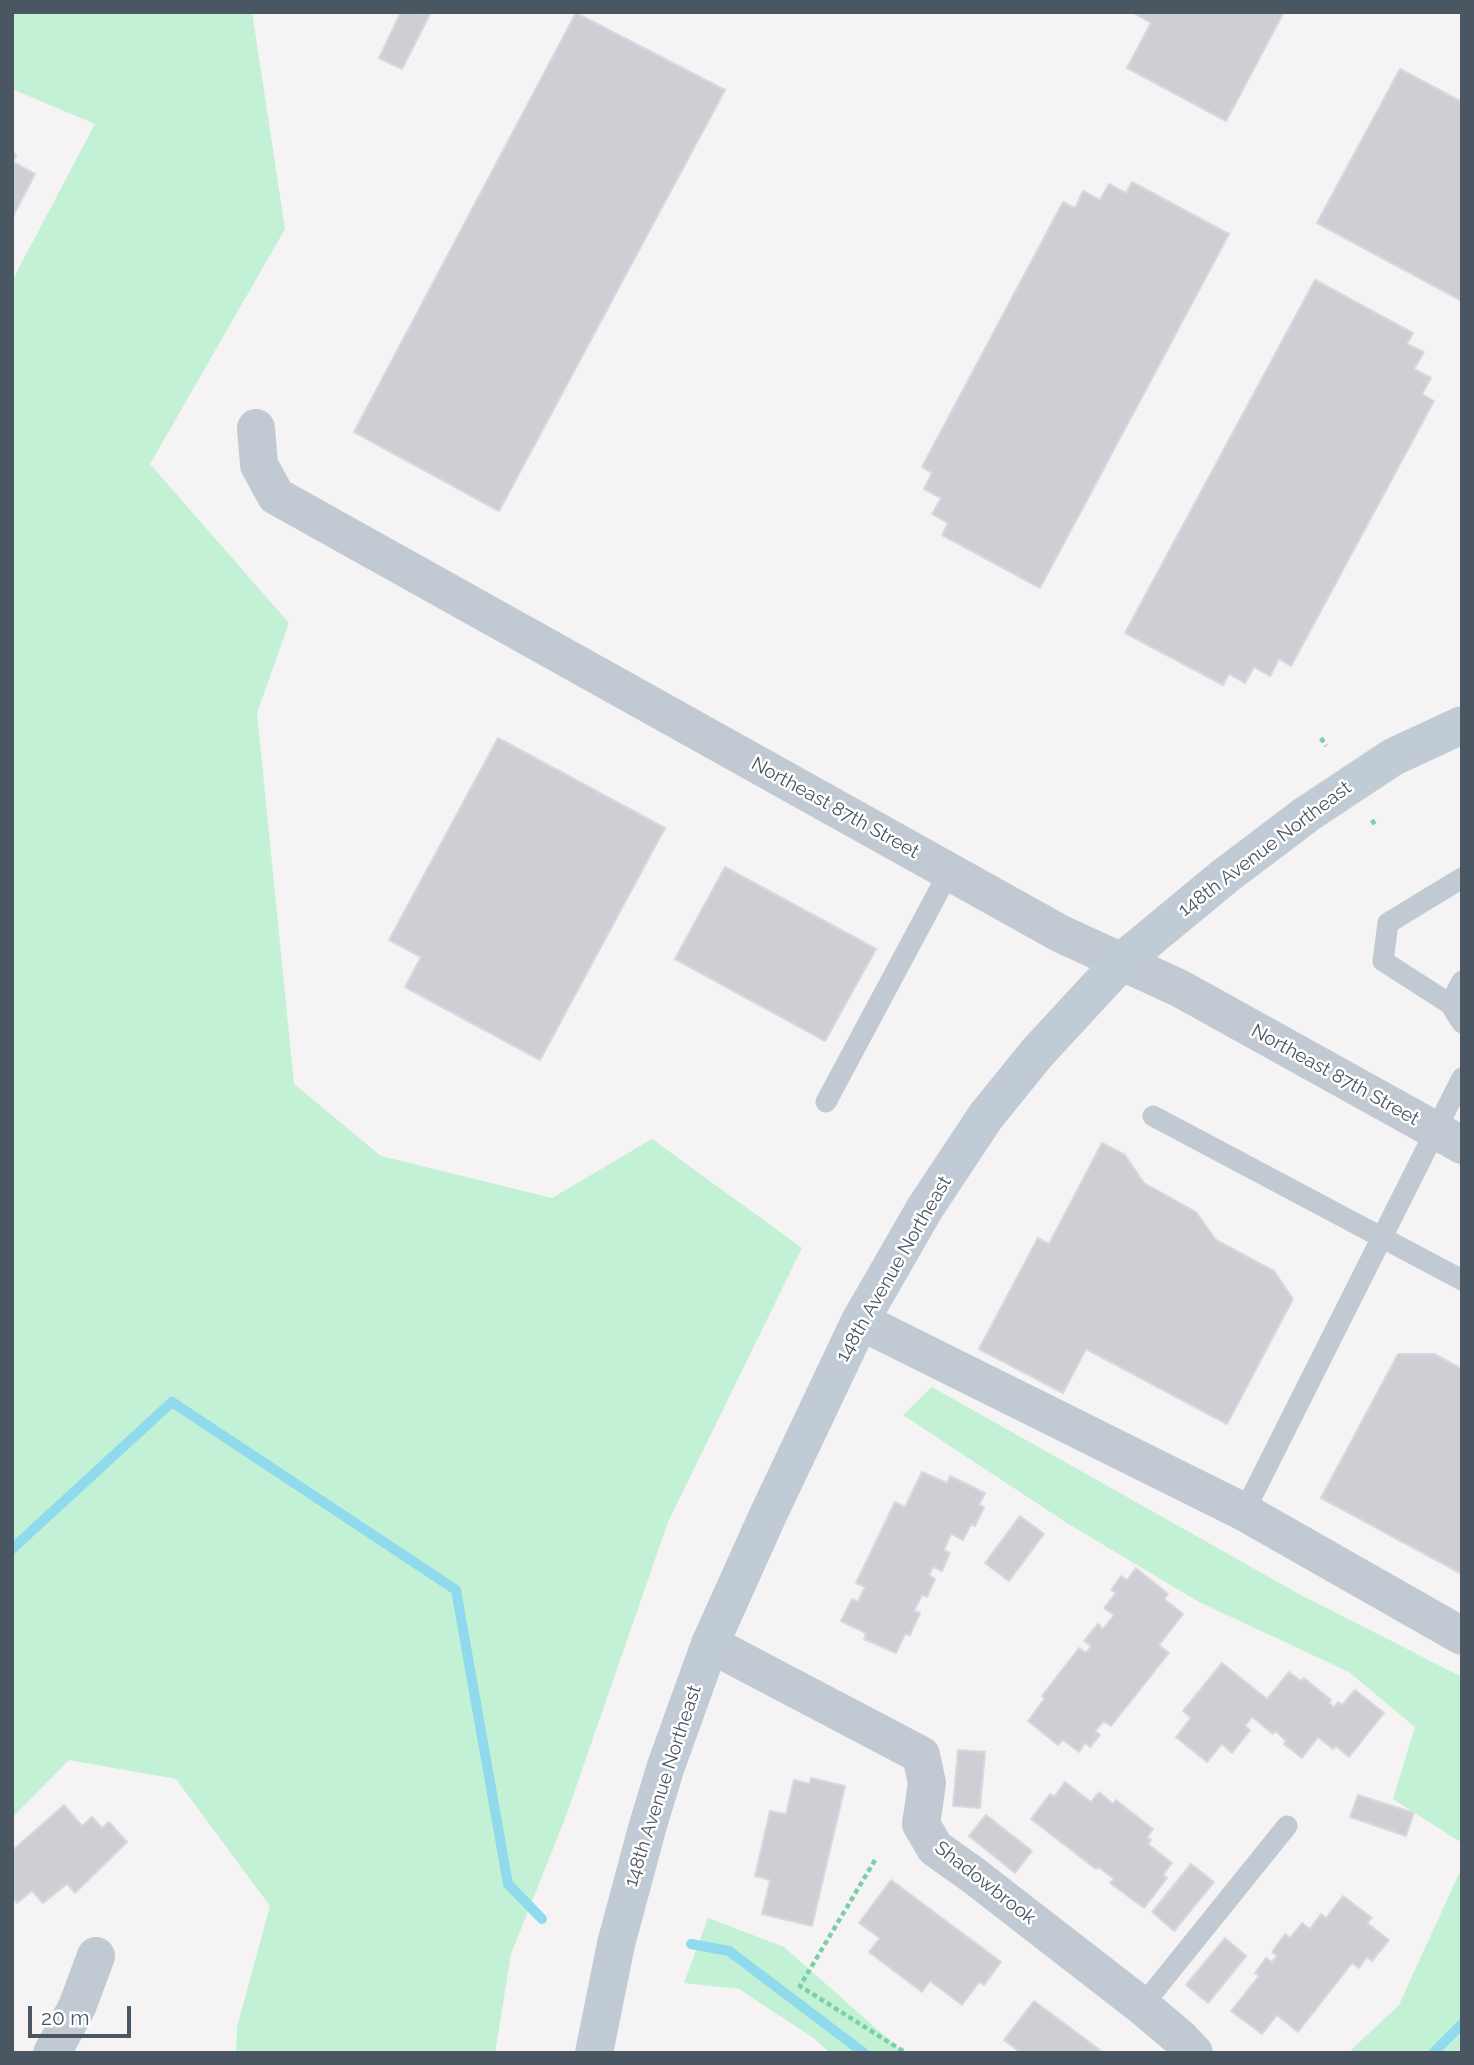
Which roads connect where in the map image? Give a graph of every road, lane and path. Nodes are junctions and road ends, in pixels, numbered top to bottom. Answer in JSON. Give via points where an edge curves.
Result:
{"nodes":[{"id":1,"x":256,"y":428,"type":"dead end"},
{"id":2,"x":1462,"y":725,"type":"edge"},
{"id":3,"x":1321,"y":738,"type":"dead end"},
{"id":4,"x":1326,"y":747,"type":"dead end"},
{"id":5,"x":949,"y":872,"type":"junction"},
{"id":6,"x":1462,"y":878,"type":"edge"},
{"id":7,"x":1121,"y":962,"type":"junction"},
{"id":8,"x":1462,"y":981,"type":"edge"},
{"id":9,"x":1450,"y":1004,"type":"junction"},
{"id":10,"x":1462,"y":1023,"type":"edge"},
{"id":11,"x":1462,"y":1078,"type":"edge"},
{"id":12,"x":826,"y":1102,"type":"dead end"},
{"id":13,"x":1153,"y":1116,"type":"dead end"},
{"id":14,"x":1448,"y":1138,"type":"edge"},
{"id":15,"x":1381,"y":1237,"type":"junction"},
{"id":16,"x":1462,"y":1280,"type":"edge"},
{"id":17,"x":860,"y":1321,"type":"junction"},
{"id":18,"x":1244,"y":1512,"type":"junction"},
{"id":19,"x":1462,"y":1636,"type":"edge"},
{"id":20,"x":710,"y":1644,"type":"junction"},
{"id":21,"x":1287,"y":1826,"type":"dead end"},
{"id":22,"x":875,"y":1860,"type":"dead end"},
{"id":23,"x":96,"y":1956,"type":"dead end"},
{"id":24,"x":1142,"y":2006,"type":"junction"},
{"id":25,"x":52,"y":2053,"type":"edge"},
{"id":26,"x":594,"y":2053,"type":"edge"},
{"id":27,"x":906,"y":2053,"type":"edge"},
{"id":28,"x":1194,"y":2053,"type":"edge"}],
"edges":[{"from":1,"to":5,"type":"street","name":"Northeast 87th Street","via":[[259,465],[276,496]]},
{"from":2,"to":7,"type":"main road","name":"148th Avenue Northeast","via":[[1393,757],[1307,814]]},
{"from":3,"to":4,"type":"path"},
{"from":5,"to":7,"type":"street","name":"Northeast 87th Street"},
{"from":5,"to":12,"type":"lane"},
{"from":6,"to":9,"type":"lane","via":[[1388,923],[1382,961]]},
{"from":7,"to":14,"type":"street","name":"Northeast 87th Street","via":[[1179,988]]},
{"from":7,"to":17,"type":"main road","name":"148th Avenue Northeast","via":[[986,1116],[925,1208]]},
{"from":8,"to":9,"type":"lane"},
{"from":9,"to":10,"type":"lane"},
{"from":11,"to":14,"type":"lane"},
{"from":13,"to":15,"type":"lane"},
{"from":14,"to":15,"type":"lane"},
{"from":15,"to":16,"type":"lane"},
{"from":15,"to":18,"type":"lane"},
{"from":17,"to":18,"type":"street"},
{"from":17,"to":20,"type":"main road","name":"148th Avenue Northeast"},
{"from":18,"to":19,"type":"street"},
{"from":20,"to":24,"type":"street","name":"Shadowbrook","via":[[921,1755],[927,1783],[921,1824],[935,1848]]},
{"from":20,"to":26,"type":"main road","name":"148th Avenue Northeast","via":[[648,1825],[616,1944]]},
{"from":21,"to":24,"type":"lane"},
{"from":22,"to":27,"type":"path","via":[[800,1986]]},
{"from":23,"to":25,"type":"street","via":[[77,2007]]},
{"from":24,"to":28,"type":"street","name":"Shadowbrook"}]}
